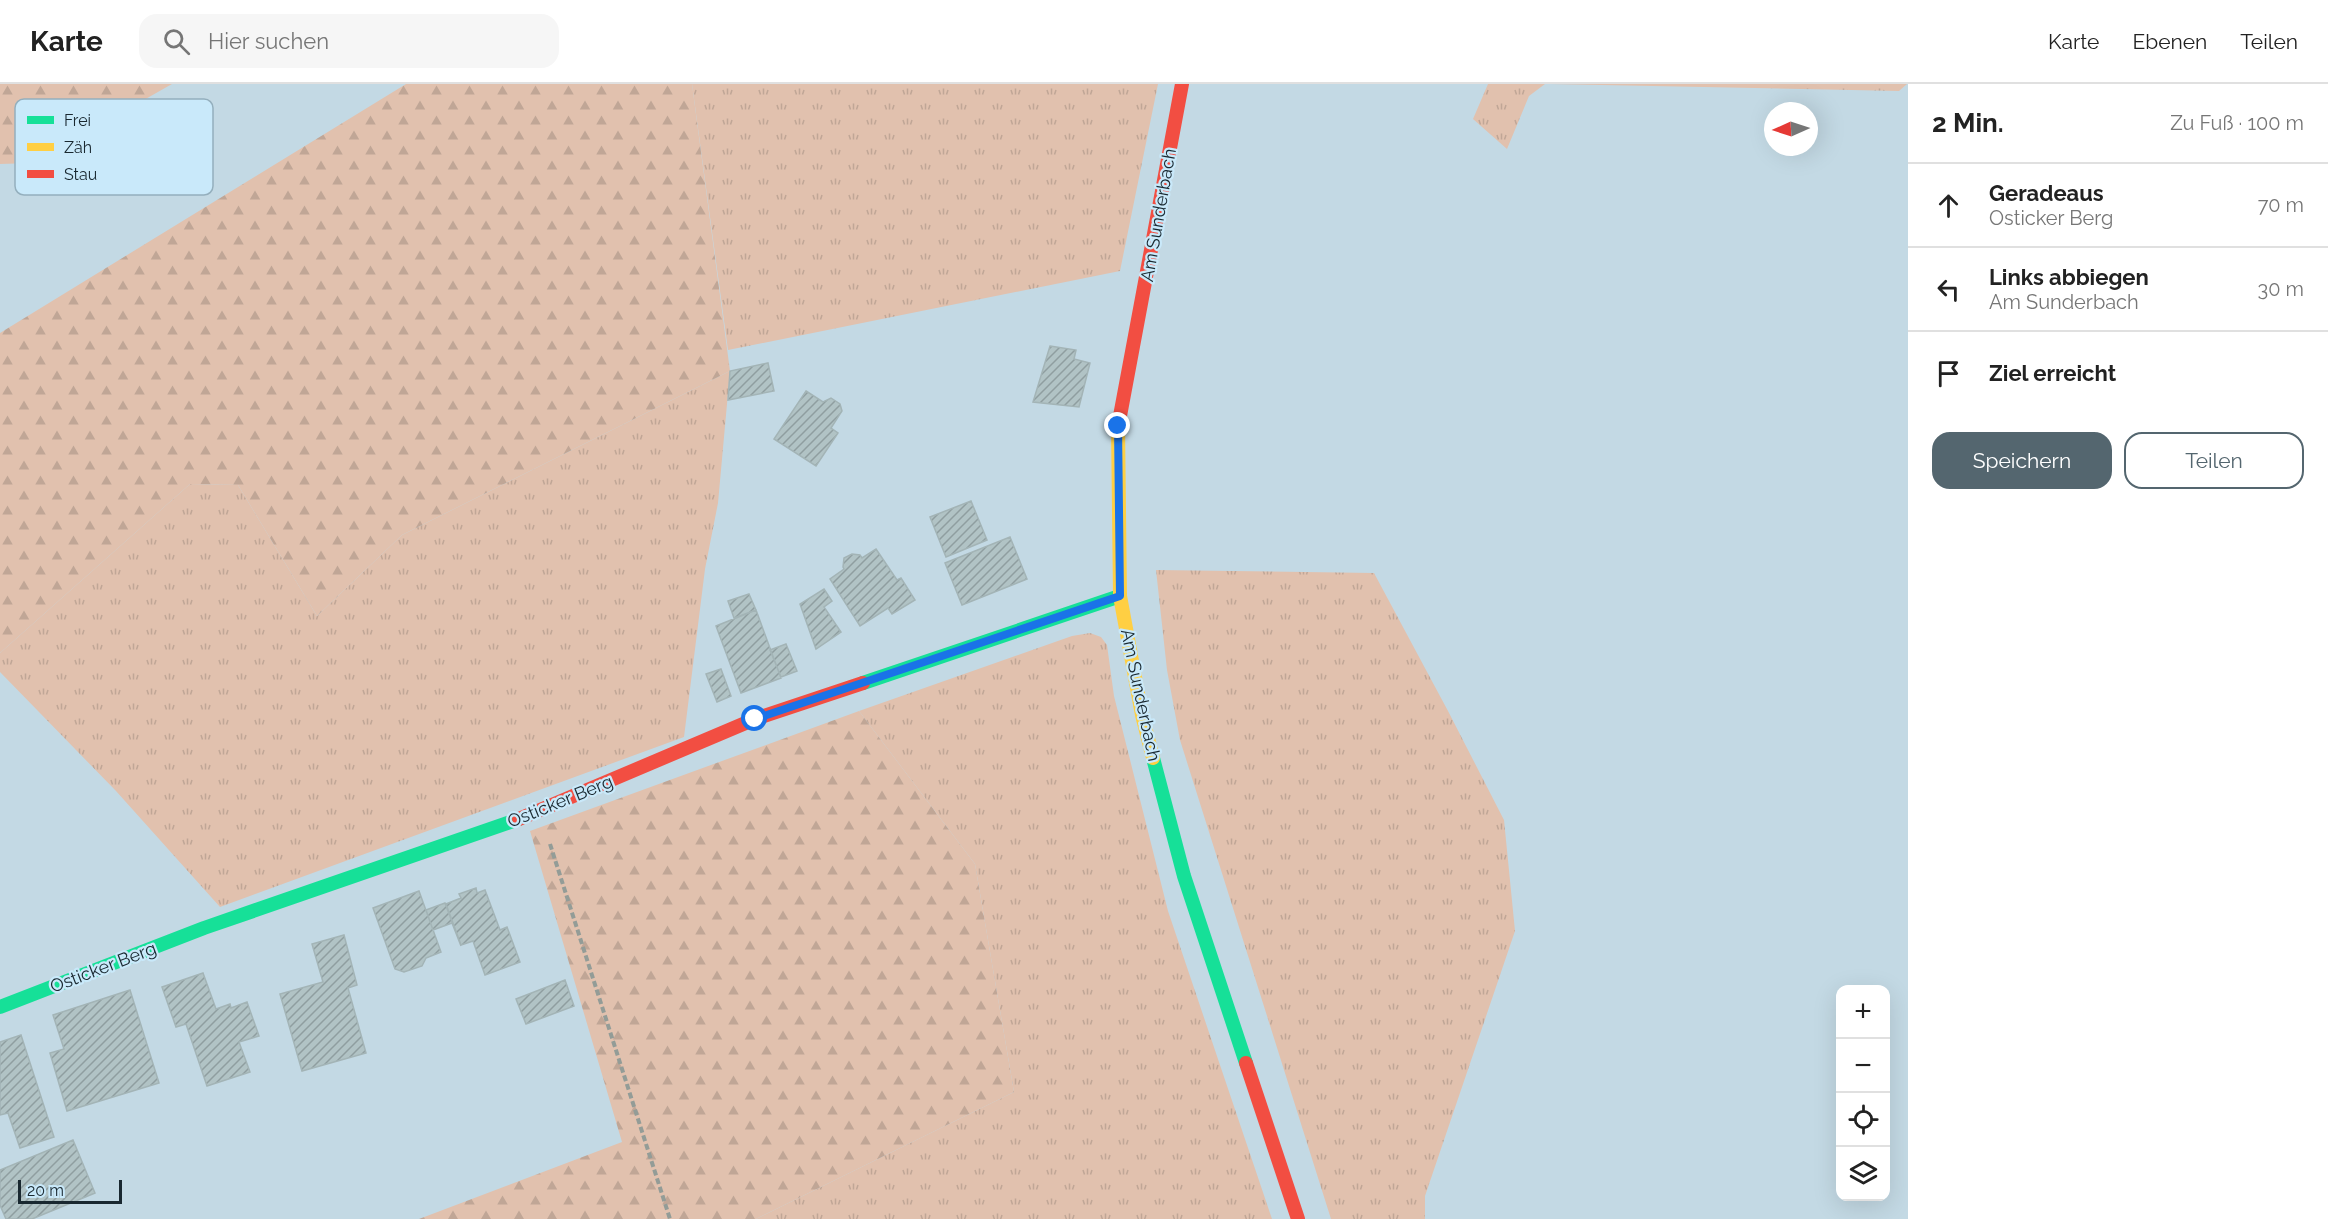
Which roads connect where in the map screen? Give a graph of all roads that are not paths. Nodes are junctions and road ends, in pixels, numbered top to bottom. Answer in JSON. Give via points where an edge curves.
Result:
{"nodes":[{"id":1,"x":1182,"y":84,"type":"edge"},
{"id":2,"x":1120,"y":596,"type":"junction"},
{"id":3,"x":0,"y":1007,"type":"edge"},
{"id":4,"x":1299,"y":1219,"type":"edge"}],
"edges":[{"from":1,"to":2,"type":"street","name":"Am Sunderbach","via":[[1118,426]]},
{"from":2,"to":3,"type":"street","name":"Osticker Berg","via":[[755,719],[540,812],[204,928]]},
{"from":2,"to":4,"type":"street","name":"Am Sunderbach","via":[[1142,715],[1184,876]]}]}
